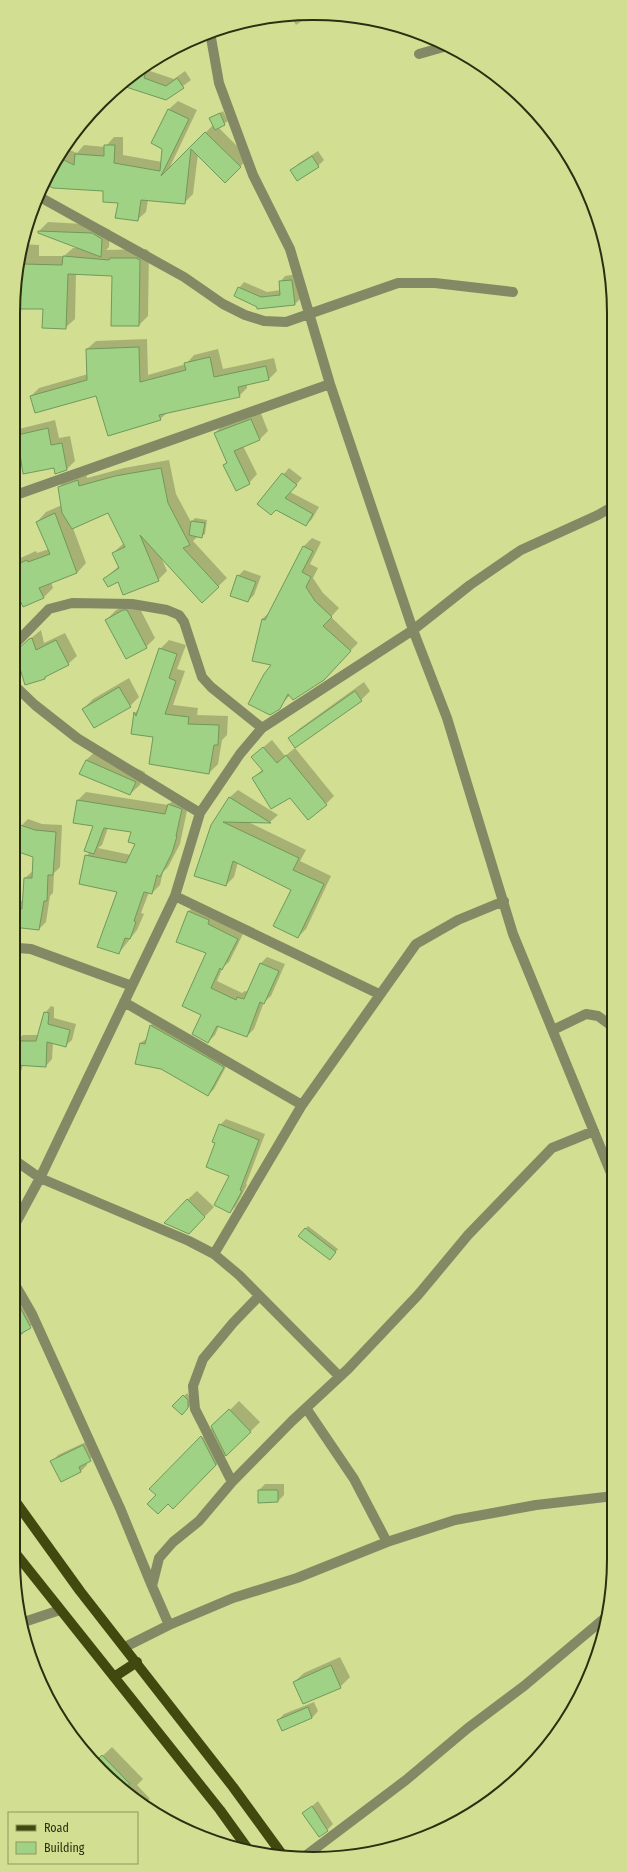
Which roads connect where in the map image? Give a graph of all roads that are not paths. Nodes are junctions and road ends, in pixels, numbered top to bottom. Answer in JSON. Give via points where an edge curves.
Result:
{"nodes":[{"id":1,"x":211,"y":39,"type":"edge"},
{"id":2,"x":439,"y":48,"type":"edge"},
{"id":3,"x":419,"y":54,"type":"dead end"},
{"id":4,"x":43,"y":199,"type":"edge"},
{"id":5,"x":513,"y":292,"type":"dead end"},
{"id":6,"x":310,"y":313,"type":"junction"},
{"id":7,"x":330,"y":384,"type":"junction"},
{"id":8,"x":20,"y":494,"type":"edge"},
{"id":9,"x":607,"y":510,"type":"edge"},
{"id":10,"x":413,"y":630,"type":"junction"},
{"id":11,"x":20,"y":639,"type":"edge"},
{"id":12,"x":20,"y":691,"type":"edge"},
{"id":13,"x":262,"y":728,"type":"junction"},
{"id":14,"x":200,"y":813,"type":"junction"},
{"id":15,"x":175,"y":896,"type":"junction"},
{"id":16,"x":504,"y":901,"type":"junction"},
{"id":17,"x":20,"y":948,"type":"edge"},
{"id":18,"x":132,"y":986,"type":"junction"},
{"id":19,"x":379,"y":994,"type":"junction"},
{"id":20,"x":124,"y":1002,"type":"junction"},
{"id":21,"x":607,"y":1023,"type":"edge"},
{"id":22,"x":553,"y":1030,"type":"junction"},
{"id":23,"x":302,"y":1105,"type":"junction"},
{"id":24,"x":594,"y":1131,"type":"junction"},
{"id":25,"x":607,"y":1163,"type":"edge"},
{"id":26,"x":20,"y":1164,"type":"edge"},
{"id":27,"x":40,"y":1178,"type":"junction"},
{"id":28,"x":20,"y":1215,"type":"edge"},
{"id":29,"x":214,"y":1254,"type":"junction"},
{"id":30,"x":20,"y":1293,"type":"edge"},
{"id":31,"x":259,"y":1296,"type":"junction"},
{"id":32,"x":339,"y":1376,"type":"junction"},
{"id":33,"x":306,"y":1408,"type":"junction"},
{"id":34,"x":232,"y":1482,"type":"junction"},
{"id":35,"x":607,"y":1497,"type":"edge"},
{"id":36,"x":20,"y":1508,"type":"edge"},
{"id":37,"x":387,"y":1542,"type":"junction"},
{"id":38,"x":20,"y":1567,"type":"edge"},
{"id":39,"x":152,"y":1586,"type":"junction"},
{"id":40,"x":60,"y":1610,"type":"junction"},
{"id":41,"x":27,"y":1621,"type":"edge"},
{"id":42,"x":600,"y":1622,"type":"edge"},
{"id":43,"x":169,"y":1625,"type":"junction"},
{"id":44,"x":126,"y":1648,"type":"junction"},
{"id":45,"x":137,"y":1662,"type":"junction"},
{"id":46,"x":114,"y":1677,"type":"junction"},
{"id":47,"x":245,"y":1843,"type":"edge"},
{"id":48,"x":278,"y":1849,"type":"edge"},
{"id":49,"x":311,"y":1852,"type":"edge"}],
"edges":[{"from":1,"to":6,"type":"street","via":[[220,83],[253,175],[290,249]]},
{"from":2,"to":3,"type":"street"},
{"from":4,"to":6,"type":"street","via":[[184,277],[245,316],[264,321],[286,322]]},
{"from":5,"to":6,"type":"street","via":[[435,283],[398,283]]},
{"from":6,"to":7,"type":"street"},
{"from":7,"to":8,"type":"street"},
{"from":7,"to":10,"type":"street"},
{"from":9,"to":10,"type":"street","via":[[521,550],[470,585]]},
{"from":10,"to":13,"type":"street"},
{"from":10,"to":16,"type":"street","via":[[447,718]]},
{"from":11,"to":13,"type":"street","via":[[49,610],[72,603],[132,604],[167,610],[179,615],[184,622],[202,677]]},
{"from":12,"to":14,"type":"street","via":[[77,738]]},
{"from":13,"to":14,"type":"street","via":[[240,754]]},
{"from":14,"to":15,"type":"street"},
{"from":15,"to":18,"type":"street"},
{"from":15,"to":19,"type":"street"},
{"from":16,"to":19,"type":"street","via":[[458,920],[416,944]]},
{"from":16,"to":22,"type":"street","via":[[513,934]]},
{"from":17,"to":18,"type":"street","via":[[31,949]]},
{"from":18,"to":20,"type":"street"},
{"from":19,"to":23,"type":"street"},
{"from":20,"to":23,"type":"street"},
{"from":20,"to":27,"type":"street"},
{"from":21,"to":22,"type":"street","via":[[598,1016],[586,1014]]},
{"from":22,"to":24,"type":"street"},
{"from":23,"to":29,"type":"street"},
{"from":24,"to":25,"type":"street"},
{"from":24,"to":32,"type":"street","via":[[552,1148],[468,1235],[418,1295]]},
{"from":26,"to":27,"type":"street"},
{"from":27,"to":28,"type":"street"},
{"from":27,"to":29,"type":"street"},
{"from":29,"to":31,"type":"street"},
{"from":30,"to":39,"type":"street","via":[[32,1314],[120,1508]]},
{"from":31,"to":32,"type":"street"},
{"from":31,"to":34,"type":"street","via":[[203,1359],[193,1386],[195,1409]]},
{"from":32,"to":33,"type":"street"},
{"from":33,"to":34,"type":"street"},
{"from":33,"to":37,"type":"street","via":[[354,1479]]},
{"from":34,"to":39,"type":"street","via":[[199,1520],[159,1558]]},
{"from":35,"to":37,"type":"street","via":[[536,1505],[455,1520]]},
{"from":36,"to":44,"type":"main road","via":[[80,1591]]},
{"from":37,"to":43,"type":"street","via":[[296,1578],[233,1598]]},
{"from":38,"to":40,"type":"main road"},
{"from":39,"to":43,"type":"street"},
{"from":40,"to":41,"type":"street"},
{"from":40,"to":46,"type":"main road"},
{"from":42,"to":49,"type":"street","via":[[406,1780]]},
{"from":43,"to":44,"type":"street"},
{"from":44,"to":45,"type":"main road"},
{"from":45,"to":46,"type":"main road"},
{"from":45,"to":48,"type":"main road"},
{"from":46,"to":47,"type":"main road"}]}
